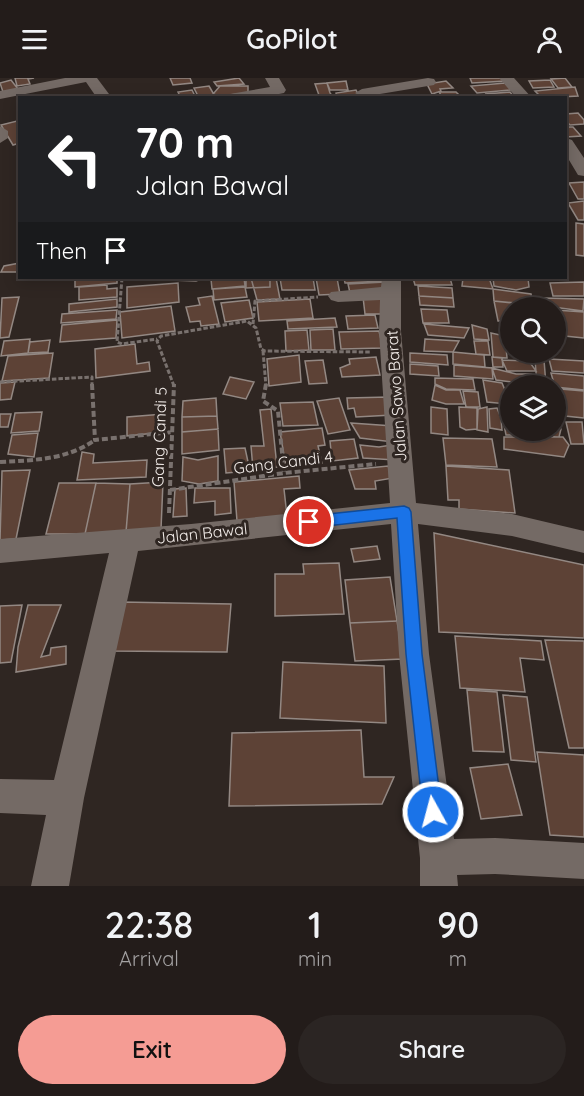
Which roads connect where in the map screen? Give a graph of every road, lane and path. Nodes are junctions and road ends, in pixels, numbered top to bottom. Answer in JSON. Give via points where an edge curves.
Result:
{"nodes":[{"id":1,"x":88,"y":78,"type":"edge"},
{"id":2,"x":272,"y":78,"type":"edge"},
{"id":3,"x":353,"y":78,"type":"edge"},
{"id":4,"x":506,"y":78,"type":"edge"},
{"id":5,"x":41,"y":82,"type":"edge"},
{"id":6,"x":429,"y":82,"type":"dead end"},
{"id":7,"x":0,"y":95,"type":"edge"},
{"id":8,"x":363,"y":95,"type":"edge"},
{"id":9,"x":103,"y":96,"type":"edge"},
{"id":10,"x":242,"y":96,"type":"edge"},
{"id":11,"x":523,"y":96,"type":"edge"},
{"id":12,"x":0,"y":131,"type":"edge"},
{"id":13,"x":584,"y":136,"type":"edge"},
{"id":14,"x":0,"y":138,"type":"edge"},
{"id":15,"x":567,"y":138,"type":"edge"},
{"id":16,"x":567,"y":145,"type":"edge"},
{"id":17,"x":584,"y":171,"type":"edge"},
{"id":18,"x":122,"y":279,"type":"edge"},
{"id":19,"x":392,"y":285,"type":"edge"},
{"id":20,"x":338,"y":296,"type":"joint"},
{"id":21,"x":253,"y":324,"type":"junction"},
{"id":22,"x":158,"y":340,"type":"junction"},
{"id":23,"x":263,"y":351,"type":"junction"},
{"id":24,"x":392,"y":352,"type":"junction"},
{"id":25,"x":0,"y":382,"type":"edge"},
{"id":26,"x":172,"y":432,"type":"junction"},
{"id":27,"x":95,"y":440,"type":"junction"},
{"id":28,"x":400,"y":461,"type":"junction"},
{"id":29,"x":0,"y":462,"type":"edge"},
{"id":30,"x":284,"y":473,"type":"junction"},
{"id":31,"x":170,"y":490,"type":"junction"},
{"id":32,"x":404,"y":516,"type":"junction"},
{"id":33,"x":168,"y":537,"type":"junction"},
{"id":34,"x":584,"y":542,"type":"edge"},
{"id":35,"x":0,"y":551,"type":"edge"},
{"id":36,"x":123,"y":553,"type":"junction"},
{"id":37,"x":0,"y":796,"type":"edge"},
{"id":38,"x":66,"y":798,"type":"junction"},
{"id":39,"x":584,"y":861,"type":"edge"},
{"id":40,"x":439,"y":872,"type":"edge"},
{"id":41,"x":50,"y":886,"type":"edge"}],
"edges":[{"from":1,"to":5,"type":"street"},
{"from":1,"to":9,"type":"street"},
{"from":2,"to":10,"type":"street","via":[[279,90]]},
{"from":3,"to":8,"type":"street"},
{"from":4,"to":11,"type":"street"},
{"from":5,"to":7,"type":"street"},
{"from":6,"to":8,"type":"street"},
{"from":12,"to":14,"type":"street"},
{"from":13,"to":15,"type":"street"},
{"from":16,"to":17,"type":"street"},
{"from":18,"to":22,"type":"path","via":[[117,342]]},
{"from":19,"to":20,"type":"street"},
{"from":19,"to":24,"type":"street","name":"Jalan Sawo Barat"},
{"from":20,"to":21,"type":"path","via":[[255,301]]},
{"from":21,"to":22,"type":"path","via":[[247,321],[166,334]]},
{"from":21,"to":23,"type":"path"},
{"from":22,"to":26,"type":"path","name":"Gang Candi 5","via":[[174,384]]},
{"from":23,"to":24,"type":"path"},
{"from":23,"to":30,"type":"path","via":[[263,401],[278,411]]},
{"from":24,"to":28,"type":"street","name":"Jalan Sawo Barat"},
{"from":25,"to":27,"type":"path","via":[[92,376]]},
{"from":26,"to":27,"type":"path"},
{"from":26,"to":31,"type":"path","name":"Gang Candi 5"},
{"from":27,"to":29,"type":"path","via":[[65,458]]},
{"from":28,"to":30,"type":"path","name":"Gang Candi 4"},
{"from":28,"to":32,"type":"street","name":"Jalan Sawo Barat"},
{"from":30,"to":31,"type":"path","name":"Gang Candi 4"},
{"from":31,"to":33,"type":"path","name":"Gang Candi 5"},
{"from":32,"to":33,"type":"street","name":"Jalan Bawal"},
{"from":32,"to":34,"type":"street","name":"Jalan Bawal","via":[[512,525]]},
{"from":32,"to":40,"type":"street","name":"Jalan Sawo Barat","via":[[414,654]]},
{"from":33,"to":36,"type":"street","name":"Jalan Bawal"},
{"from":35,"to":36,"type":"street","name":"Jalan Bawal"},
{"from":36,"to":38,"type":"street"},
{"from":37,"to":38,"type":"street"},
{"from":38,"to":41,"type":"street"},
{"from":39,"to":40,"type":"street","via":[[495,856]]}]}
